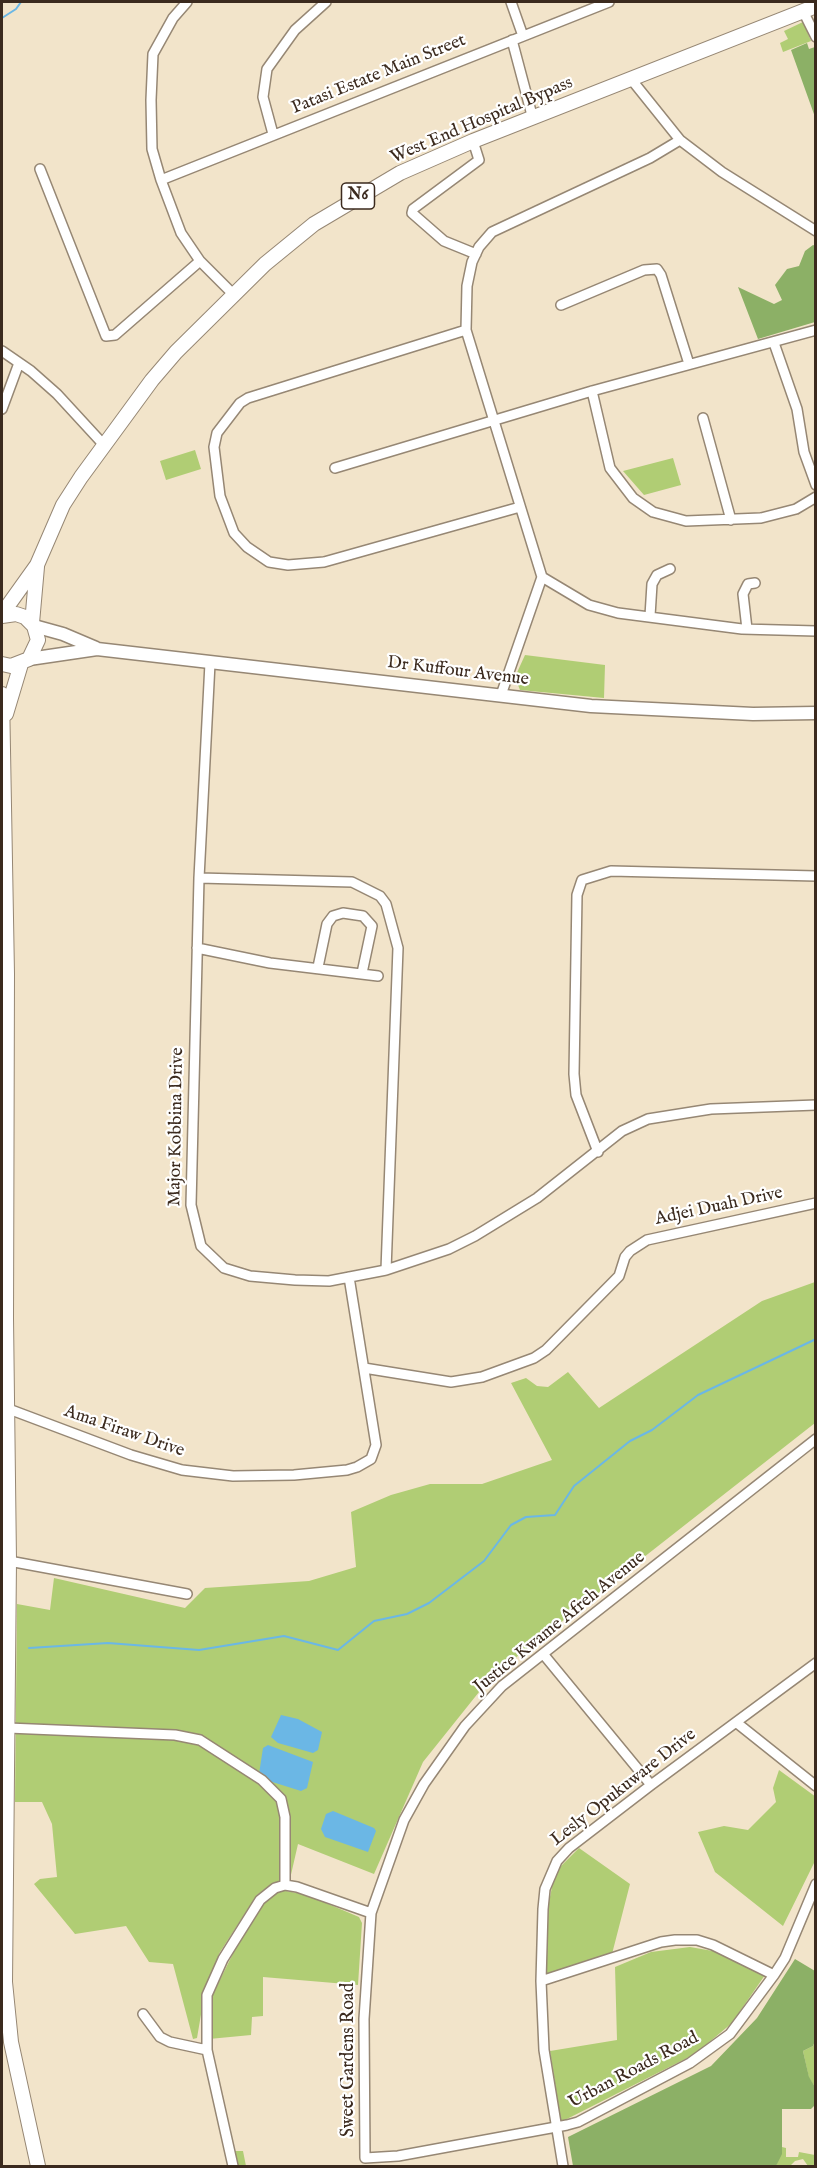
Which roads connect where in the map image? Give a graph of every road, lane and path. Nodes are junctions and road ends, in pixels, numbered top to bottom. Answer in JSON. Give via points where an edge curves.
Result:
{"nodes":[{"id":1,"x":187,"y":2,"type":"edge"},
{"id":2,"x":326,"y":2,"type":"edge"},
{"id":3,"x":511,"y":2,"type":"edge"},
{"id":4,"x":609,"y":2,"type":"edge"},
{"id":5,"x":809,"y":8,"type":"edge"},
{"id":6,"x":523,"y":36,"type":"junction"},
{"id":7,"x":816,"y":37,"type":"edge"},
{"id":8,"x":512,"y":40,"type":"junction"},
{"id":9,"x":632,"y":79,"type":"junction"},
{"id":10,"x":533,"y":119,"type":"junction"},
{"id":11,"x":273,"y":134,"type":"junction"},
{"id":12,"x":680,"y":140,"type":"junction"},
{"id":13,"x":473,"y":141,"type":"junction"},
{"id":14,"x":40,"y":170,"type":"dead end"},
{"id":15,"x":160,"y":180,"type":"junction"},
{"id":16,"x":816,"y":231,"type":"edge"},
{"id":17,"x":476,"y":254,"type":"junction"},
{"id":18,"x":200,"y":261,"type":"junction"},
{"id":19,"x":234,"y":294,"type":"junction"},
{"id":20,"x":561,"y":305,"type":"dead end"},
{"id":21,"x":466,"y":330,"type":"junction"},
{"id":22,"x":816,"y":330,"type":"edge"},
{"id":23,"x":774,"y":343,"type":"junction"},
{"id":24,"x":2,"y":351,"type":"edge"},
{"id":25,"x":19,"y":363,"type":"junction"},
{"id":26,"x":689,"y":364,"type":"junction"},
{"id":27,"x":592,"y":391,"type":"junction"},
{"id":28,"x":2,"y":409,"type":"edge"},
{"id":29,"x":704,"y":418,"type":"dead end"},
{"id":30,"x":495,"y":420,"type":"junction"},
{"id":31,"x":103,"y":444,"type":"junction"},
{"id":32,"x":335,"y":468,"type":"dead end"},
{"id":33,"x":816,"y":485,"type":"edge"},
{"id":34,"x":816,"y":497,"type":"edge"},
{"id":35,"x":520,"y":507,"type":"junction"},
{"id":36,"x":731,"y":520,"type":"junction"},
{"id":37,"x":670,"y":569,"type":"dead end"},
{"id":38,"x":34,"y":570,"type":"junction"},
{"id":39,"x":542,"y":577,"type":"junction"},
{"id":40,"x":755,"y":583,"type":"dead end"},
{"id":41,"x":2,"y":601,"type":"edge"},
{"id":42,"x":2,"y":615,"type":"edge"},
{"id":43,"x":650,"y":616,"type":"junction"},
{"id":44,"x":33,"y":625,"type":"junction"},
{"id":45,"x":747,"y":629,"type":"junction"},
{"id":46,"x":816,"y":631,"type":"edge"},
{"id":47,"x":97,"y":648,"type":"junction"},
{"id":48,"x":25,"y":662,"type":"junction"},
{"id":49,"x":2,"y":663,"type":"edge"},
{"id":50,"x":210,"y":663,"type":"junction"},
{"id":51,"x":2,"y":694,"type":"edge"},
{"id":52,"x":501,"y":695,"type":"junction"},
{"id":53,"x":816,"y":713,"type":"edge"},
{"id":54,"x":2,"y":715,"type":"edge"},
{"id":55,"x":2,"y":761,"type":"edge"},
{"id":56,"x":816,"y":876,"type":"edge"},
{"id":57,"x":199,"y":878,"type":"junction"},
{"id":58,"x":197,"y":948,"type":"junction"},
{"id":59,"x":318,"y":967,"type":"junction"},
{"id":60,"x":362,"y":974,"type":"junction"},
{"id":61,"x":378,"y":976,"type":"dead end"},
{"id":62,"x":816,"y":1105,"type":"edge"},
{"id":63,"x":598,"y":1152,"type":"junction"},
{"id":64,"x":816,"y":1203,"type":"edge"},
{"id":65,"x":386,"y":1270,"type":"junction"},
{"id":66,"x":349,"y":1277,"type":"junction"},
{"id":67,"x":4,"y":1318,"type":"edge"},
{"id":68,"x":364,"y":1368,"type":"junction"},
{"id":69,"x":6,"y":1407,"type":"junction"},
{"id":70,"x":816,"y":1439,"type":"edge"},
{"id":71,"x":9,"y":1561,"type":"junction"},
{"id":72,"x":5,"y":1579,"type":"edge"},
{"id":73,"x":187,"y":1594,"type":"dead end"},
{"id":74,"x":544,"y":1655,"type":"junction"},
{"id":75,"x":816,"y":1663,"type":"edge"},
{"id":76,"x":737,"y":1723,"type":"junction"},
{"id":77,"x":8,"y":1728,"type":"junction"},
{"id":78,"x":651,"y":1785,"type":"junction"},
{"id":79,"x":816,"y":1786,"type":"edge"},
{"id":80,"x":816,"y":1884,"type":"edge"},
{"id":81,"x":285,"y":1885,"type":"junction"},
{"id":82,"x":370,"y":1913,"type":"junction"},
{"id":83,"x":774,"y":1975,"type":"junction"},
{"id":84,"x":541,"y":1981,"type":"junction"},
{"id":85,"x":143,"y":2014,"type":"dead end"},
{"id":86,"x":207,"y":2050,"type":"junction"},
{"id":87,"x":556,"y":2127,"type":"junction"},
{"id":88,"x":365,"y":2162,"type":"edge"},
{"id":89,"x":38,"y":2166,"type":"edge"},
{"id":90,"x":233,"y":2166,"type":"edge"},
{"id":91,"x":563,"y":2166,"type":"edge"}],
"edges":[{"from":1,"to":15,"type":"street","via":[[167,27],[152,62],[152,149]]},
{"from":2,"to":11,"type":"street","via":[[295,30],[267,69],[263,97]]},
{"from":3,"to":6,"type":"street"},
{"from":4,"to":6,"type":"street","name":"Patasi Estate Main Street"},
{"from":5,"to":7,"type":"street"},
{"from":5,"to":9,"type":"highway","name":"West End Hospital Bypass","number":"N6"},
{"from":6,"to":8,"type":"street","name":"Patasi Estate Main Street"},
{"from":8,"to":10,"type":"street"},
{"from":8,"to":11,"type":"street","name":"Patasi Estate Main Street"},
{"from":9,"to":10,"type":"highway","name":"West End Hospital Bypass","number":"N6"},
{"from":9,"to":12,"type":"street"},
{"from":10,"to":13,"type":"highway","name":"West End Hospital Bypass","number":"N6"},
{"from":11,"to":15,"type":"street","name":"Patasi Estate Main Street"},
{"from":12,"to":16,"type":"street","via":[[722,172]]},
{"from":12,"to":17,"type":"street","via":[[492,232]]},
{"from":13,"to":17,"type":"street","via":[[479,160],[412,213],[444,241]]},
{"from":13,"to":19,"type":"highway","name":"West End Hospital Bypass","number":"N6","via":[[400,173],[314,224]]},
{"from":14,"to":18,"type":"street","via":[[106,336],[115,335]]},
{"from":15,"to":18,"type":"street","via":[[182,233]]},
{"from":17,"to":21,"type":"street","via":[[467,286]]},
{"from":18,"to":19,"type":"street"},
{"from":19,"to":31,"type":"highway","name":"West End Hospital Bypass","number":"N6","via":[[176,352]]},
{"from":20,"to":26,"type":"street","via":[[644,270],[657,269]]},
{"from":21,"to":30,"type":"street"},
{"from":21,"to":35,"type":"street","via":[[240,403],[217,433],[214,447],[220,496],[234,533],[247,547],[269,562],[288,565],[324,562]]},
{"from":22,"to":23,"type":"street"},
{"from":23,"to":26,"type":"street"},
{"from":23,"to":33,"type":"street","via":[[797,410],[804,452]]},
{"from":24,"to":25,"type":"street"},
{"from":25,"to":28,"type":"street"},
{"from":25,"to":31,"type":"street","via":[[61,397]]},
{"from":26,"to":27,"type":"street"},
{"from":27,"to":30,"type":"street"},
{"from":27,"to":36,"type":"street","via":[[610,468],[633,498],[671,519]]},
{"from":29,"to":36,"type":"street"},
{"from":30,"to":32,"type":"street"},
{"from":30,"to":35,"type":"street"},
{"from":31,"to":38,"type":"highway","name":"West End Hospital Bypass","number":"N6","via":[[63,505]]},
{"from":34,"to":36,"type":"street","via":[[782,513]]},
{"from":35,"to":39,"type":"street"},
{"from":37,"to":43,"type":"street","via":[[657,575],[652,584]]},
{"from":38,"to":41,"type":"highway"},
{"from":38,"to":42,"type":"highway","name":"West End Hospital Bypass","number":"N6"},
{"from":38,"to":44,"type":"highway","name":"West End Hospital Bypass","number":"N6"},
{"from":39,"to":43,"type":"street","via":[[590,605]]},
{"from":39,"to":52,"type":"street"},
{"from":40,"to":45,"type":"street","via":[[748,584],[743,594]]},
{"from":42,"to":44,"type":"highway","number":"N6","via":[[16,614]]},
{"from":43,"to":45,"type":"street"},
{"from":44,"to":47,"type":"main road"},
{"from":44,"to":48,"type":"highway","number":"N6","via":[[38,640]]},
{"from":45,"to":46,"type":"street"},
{"from":47,"to":48,"type":"main road"},
{"from":47,"to":50,"type":"main road","name":"Dr Kuffour Avenue"},
{"from":48,"to":49,"type":"highway","via":[[11,666]]},
{"from":48,"to":54,"type":"highway","number":"N6"},
{"from":50,"to":52,"type":"main road","name":"Dr Kuffour Avenue"},
{"from":50,"to":57,"type":"street","name":"Major Kobbina Drive"},
{"from":51,"to":54,"type":"highway","number":"N6"},
{"from":52,"to":53,"type":"main road","name":"Dr Kuffour Avenue","via":[[591,706]]},
{"from":54,"to":55,"type":"highway","number":"N6"},
{"from":55,"to":67,"type":"highway","number":"N6","via":[[7,974]]},
{"from":56,"to":63,"type":"street","via":[[611,871],[582,880],[577,895],[573,1074],[582,1115]]},
{"from":57,"to":58,"type":"street","name":"Major Kobbina Drive"},
{"from":57,"to":65,"type":"street","via":[[352,882],[380,896],[386,904],[398,948]]},
{"from":58,"to":59,"type":"street","via":[[270,963]]},
{"from":58,"to":66,"type":"street","name":"Major Kobbina Drive","via":[[190,1205],[201,1246],[224,1268],[250,1276],[295,1280]]},
{"from":59,"to":60,"type":"street"},
{"from":59,"to":60,"type":"street","via":[[327,924],[333,916],[363,916],[372,926]]},
{"from":60,"to":61,"type":"street"},
{"from":62,"to":63,"type":"street","name":"Major Kobbina Drive","via":[[711,1109],[648,1119],[622,1131]]},
{"from":63,"to":65,"type":"street","name":"Major Kobbina Drive","via":[[537,1198],[469,1239]]},
{"from":64,"to":68,"type":"street","name":"Adjei Duah Drive","via":[[647,1240],[630,1251],[619,1276],[546,1350],[503,1369],[451,1382]]},
{"from":65,"to":66,"type":"street","name":"Major Kobbina Drive"},
{"from":66,"to":68,"type":"street","name":"Ama Firaw Drive"},
{"from":67,"to":69,"type":"highway","number":"N6"},
{"from":68,"to":69,"type":"street","name":"Ama Firaw Drive","via":[[376,1445],[371,1459],[347,1470],[294,1476],[233,1476],[182,1470],[130,1455]]},
{"from":69,"to":71,"type":"highway","number":"N6"},
{"from":70,"to":74,"type":"street","name":"Justice Kwame Afreh Avenue"},
{"from":71,"to":72,"type":"highway","number":"N6"},
{"from":71,"to":73,"type":"street"},
{"from":72,"to":77,"type":"highway","number":"N6"},
{"from":74,"to":78,"type":"street"},
{"from":74,"to":82,"type":"street","name":"Justice Kwame Afreh Avenue","via":[[489,1700],[465,1726],[424,1784],[404,1820]]},
{"from":75,"to":76,"type":"street","name":"Lesly Opukuware Drive"},
{"from":76,"to":78,"type":"street","name":"Lesly Opukuware Drive"},
{"from":76,"to":79,"type":"street"},
{"from":77,"to":81,"type":"street","via":[[175,1735],[200,1740],[262,1780],[281,1799],[285,1817]]},
{"from":77,"to":89,"type":"highway","number":"N6","via":[[5,1982],[11,2042]]},
{"from":78,"to":84,"type":"street","name":"Lesly Opukuware Drive","via":[[557,1861],[545,1889]]},
{"from":80,"to":83,"type":"street","name":"Urban Roads Road"},
{"from":81,"to":82,"type":"street"},
{"from":81,"to":86,"type":"street","via":[[260,1900],[223,1959],[207,1995]]},
{"from":82,"to":88,"type":"street","name":"Sweet Gardens Road","via":[[364,2019]]},
{"from":83,"to":84,"type":"street","via":[[713,1945],[675,1940]]},
{"from":83,"to":87,"type":"street","name":"Urban Roads Road","via":[[730,2034],[711,2049],[578,2122]]},
{"from":84,"to":87,"type":"street","name":"Lesly Opukuware Drive","via":[[544,2050]]},
{"from":85,"to":86,"type":"street","via":[[160,2037]]},
{"from":86,"to":90,"type":"street"},
{"from":87,"to":88,"type":"street","name":"Sweet Gardens Road"},
{"from":87,"to":91,"type":"street","name":"Lesly Opukuware Drive"}]}
